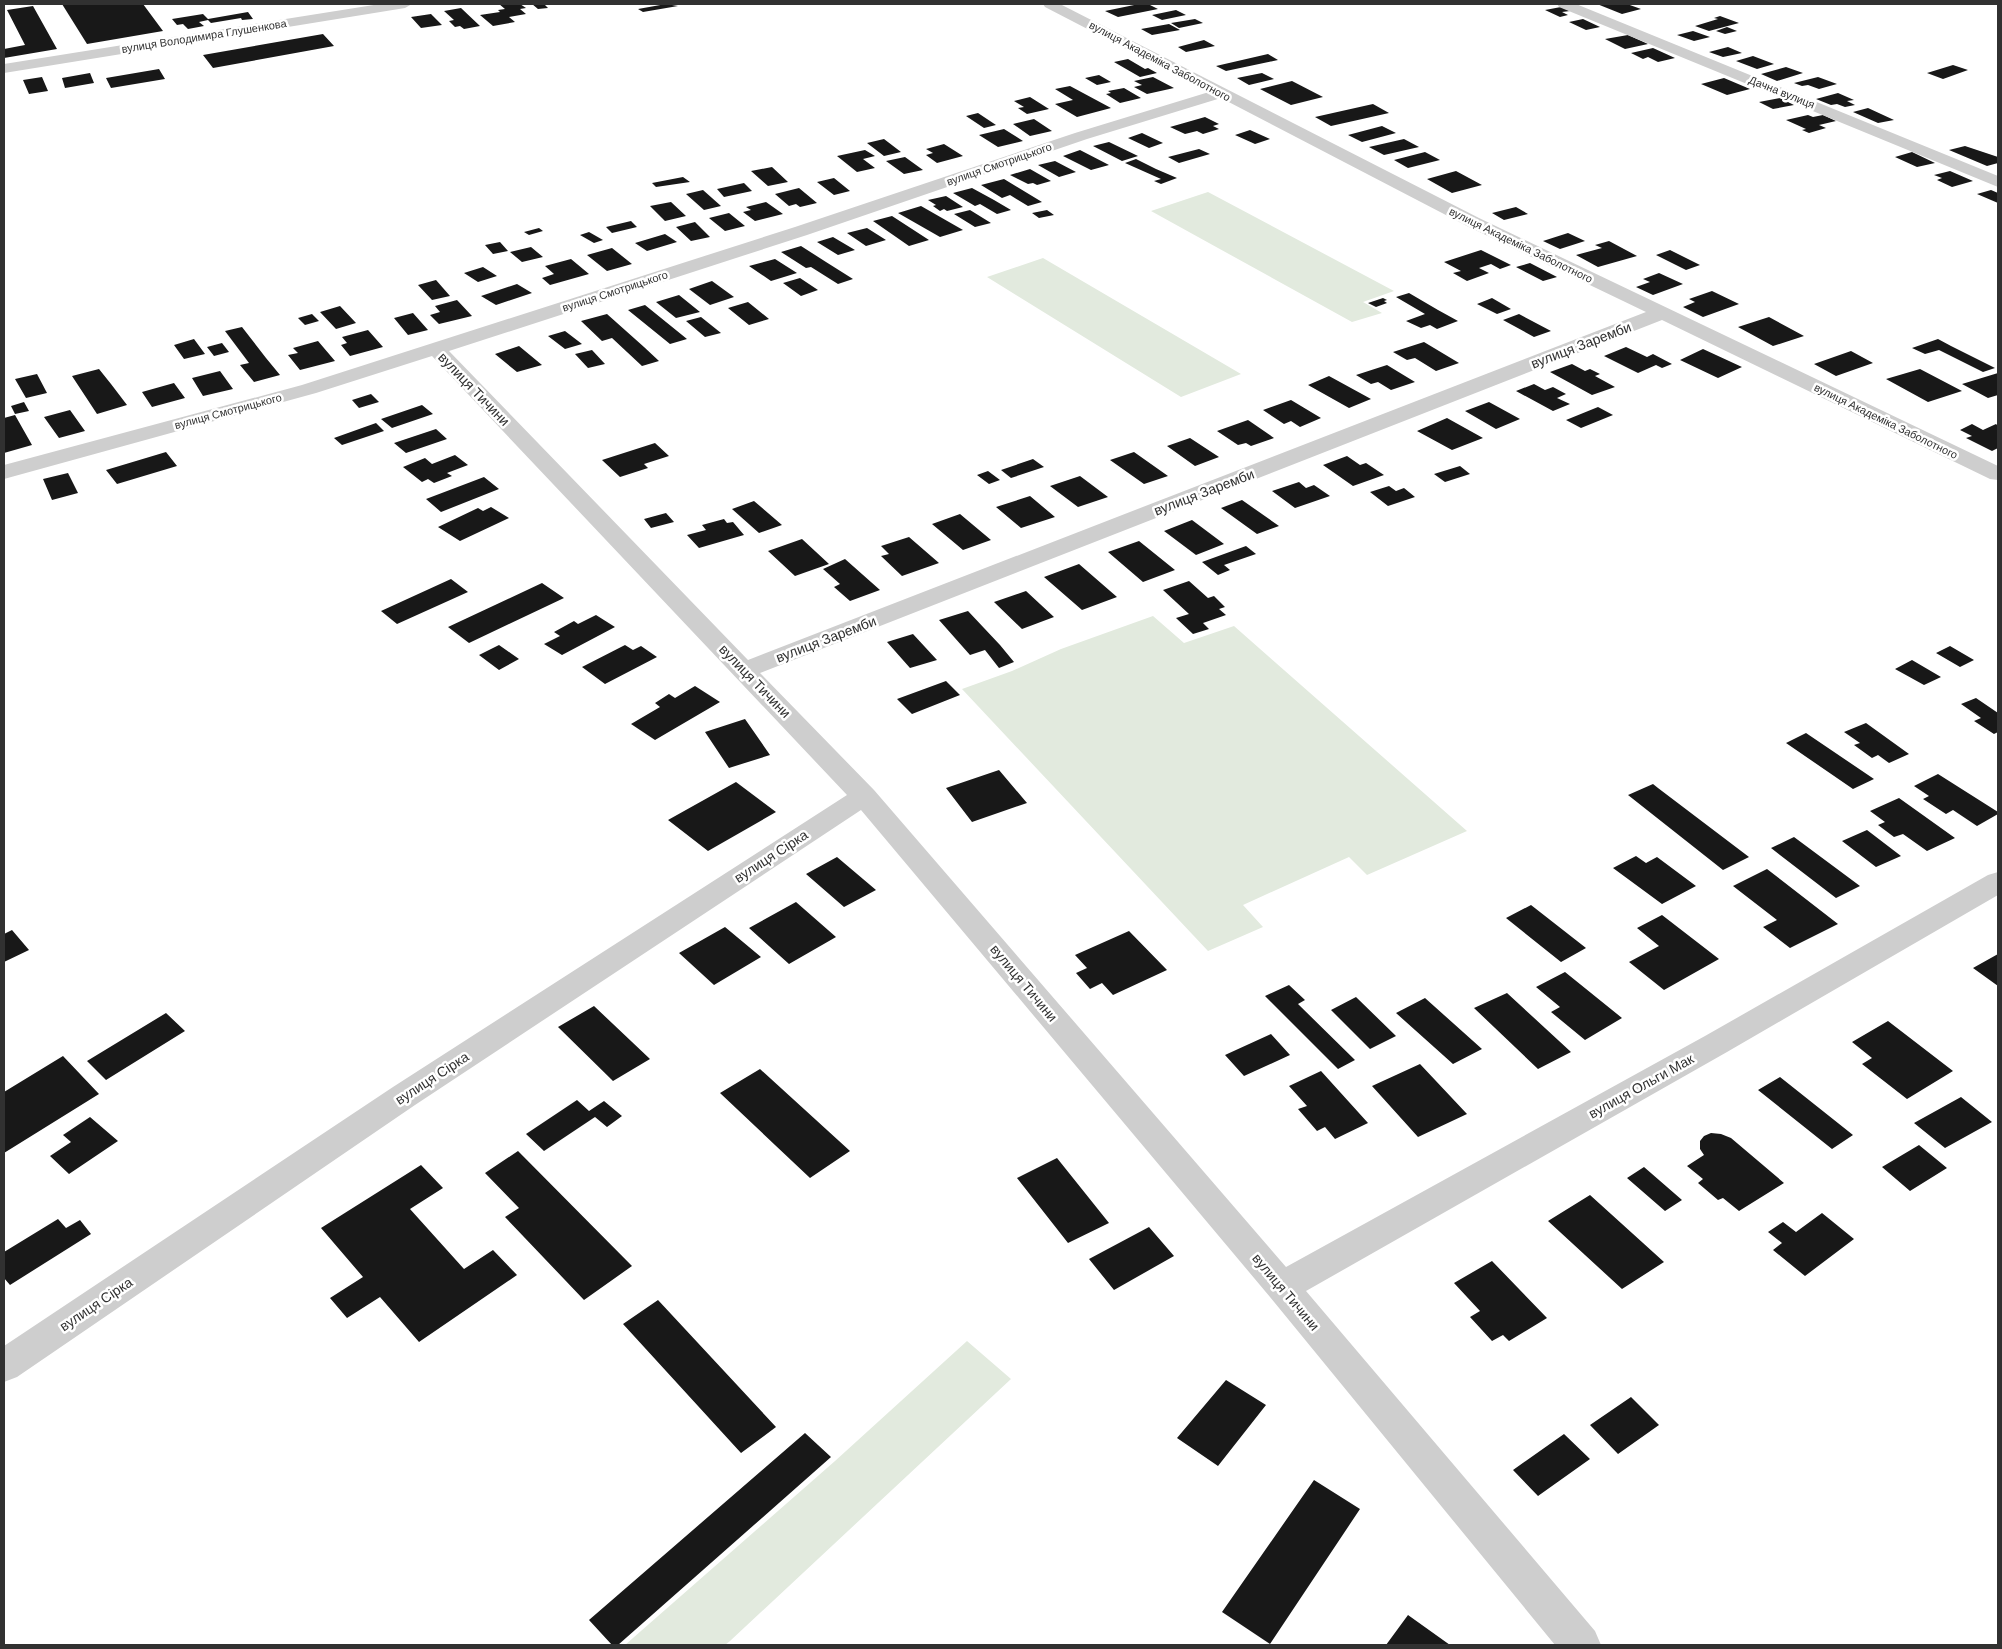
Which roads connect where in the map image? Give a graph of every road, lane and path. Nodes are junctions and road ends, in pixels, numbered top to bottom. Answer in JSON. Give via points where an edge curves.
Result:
{"nodes":[{"id":1,"x":405,"y":4,"type":"edge"},
{"id":2,"x":1050,"y":4,"type":"edge"},
{"id":3,"x":1564,"y":4,"type":"edge"},
{"id":4,"x":4,"y":69,"type":"edge"},
{"id":5,"x":1221,"y":93,"type":"junction"},
{"id":6,"x":1998,"y":182,"type":"edge"},
{"id":7,"x":1662,"y":313,"type":"junction"},
{"id":8,"x":436,"y":349,"type":"junction"},
{"id":9,"x":4,"y":472,"type":"edge"},
{"id":10,"x":1998,"y":474,"type":"edge"},
{"id":11,"x":746,"y":670,"type":"junction"},
{"id":12,"x":864,"y":796,"type":"junction"},
{"id":13,"x":1998,"y":882,"type":"edge"},
{"id":14,"x":1282,"y":1287,"type":"junction"},
{"id":15,"x":4,"y":1366,"type":"edge"},
{"id":16,"x":1581,"y":1645,"type":"edge"}],
"edges":[{"from":1,"to":4,"type":"street","name":"вулиця Володимира Глушенкова"},
{"from":2,"to":5,"type":"street","name":"вулиця Академіка Заболотного"},
{"from":3,"to":6,"type":"street","name":"Дачна вулиця"},
{"from":5,"to":7,"type":"street","name":"вулиця Академіка Заболотного","via":[[1473,222]]},
{"from":5,"to":8,"type":"street","name":"вулиця Смотрицького","via":[[1081,136],[811,228]]},
{"from":7,"to":10,"type":"street","name":"вулиця Академіка Заболотного"},
{"from":7,"to":11,"type":"street","name":"вулиця Заремби"},
{"from":8,"to":9,"type":"street","name":"вулиця Смотрицького","via":[[309,389]]},
{"from":8,"to":11,"type":"street","name":"вулиця Тичини"},
{"from":11,"to":12,"type":"street","name":"вулиця Тичини"},
{"from":12,"to":14,"type":"street","name":"вулиця Тичини"},
{"from":12,"to":15,"type":"street","name":"вулиця Сірка","via":[[404,1096]]},
{"from":13,"to":14,"type":"street","name":"вулиця Ольги Мак"},
{"from":14,"to":16,"type":"street","name":"вулиця Тичини"}]}
